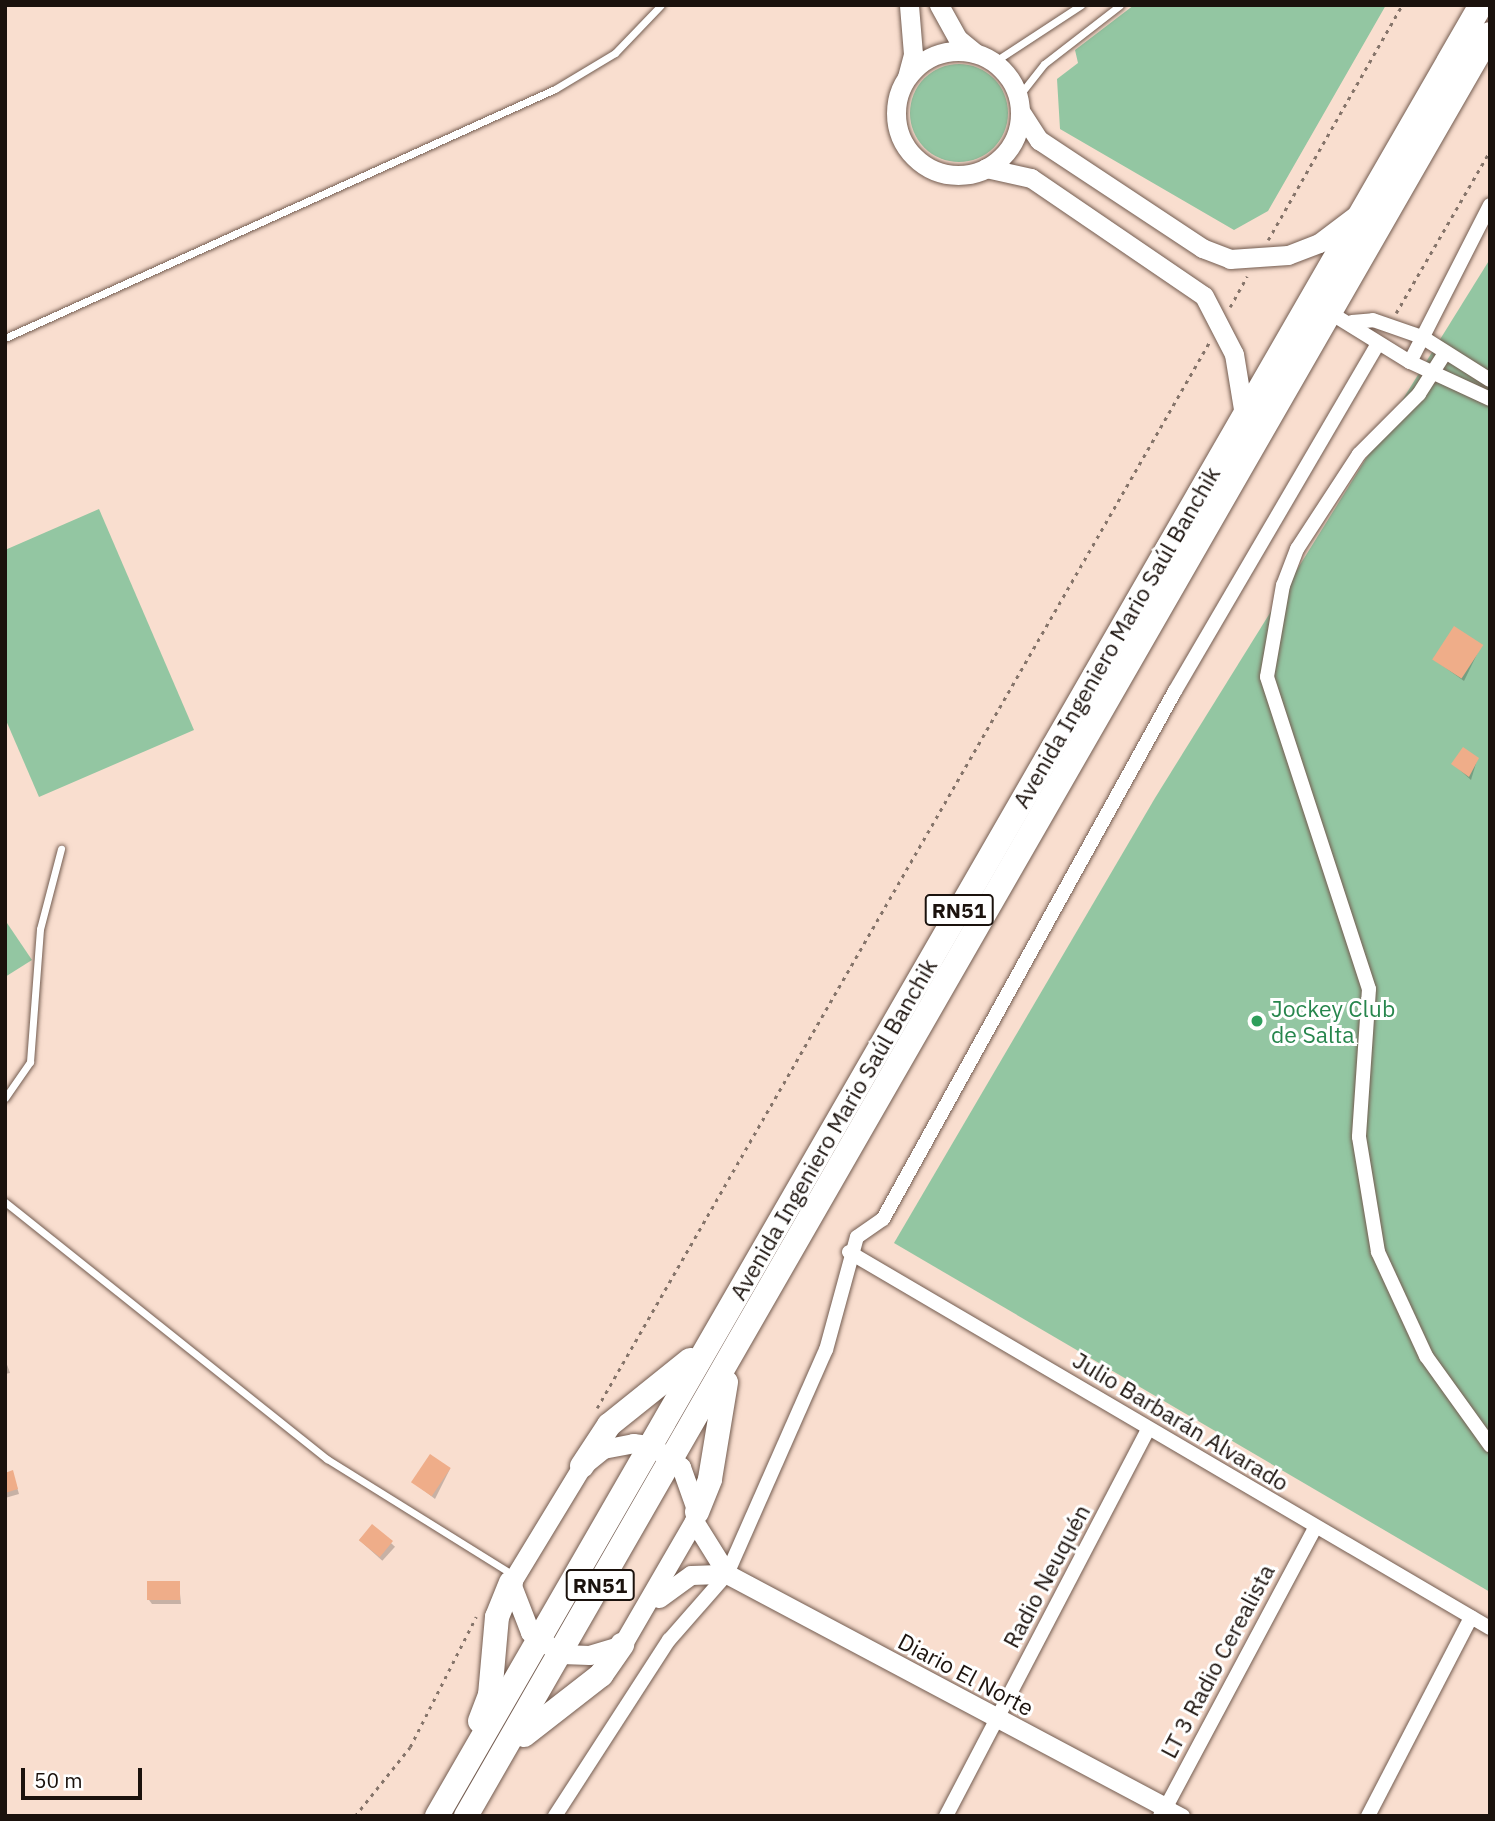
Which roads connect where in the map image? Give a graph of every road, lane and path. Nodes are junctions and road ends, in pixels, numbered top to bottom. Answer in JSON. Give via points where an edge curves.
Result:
{"nodes":[{"id":1,"x":661,"y":5,"type":"edge"},
{"id":2,"x":909,"y":5,"type":"edge"},
{"id":3,"x":939,"y":5,"type":"edge"},
{"id":4,"x":1081,"y":5,"type":"edge"},
{"id":5,"x":1120,"y":5,"type":"edge"},
{"id":6,"x":1402,"y":5,"type":"edge"},
{"id":7,"x":1481,"y":5,"type":"edge"},
{"id":8,"x":1490,"y":34,"type":"edge"},
{"id":9,"x":975,"y":53,"type":"junction"},
{"id":10,"x":994,"y":62,"type":"junction"},
{"id":11,"x":907,"y":78,"type":"junction"},
{"id":12,"x":1019,"y":104,"type":"junction"},
{"id":13,"x":1490,"y":151,"type":"edge"},
{"id":14,"x":986,"y":168,"type":"junction"},
{"id":15,"x":1490,"y":205,"type":"edge"},
{"id":16,"x":1356,"y":215,"type":"junction"},
{"id":17,"x":1256,"y":260,"type":"junction"},
{"id":18,"x":1329,"y":312,"type":"junction"},
{"id":19,"x":1221,"y":322,"type":"junction"},
{"id":20,"x":1352,"y":322,"type":"junction"},
{"id":21,"x":1389,"y":325,"type":"junction"},
{"id":22,"x":1422,"y":337,"type":"junction"},
{"id":23,"x":5,"y":338,"type":"edge"},
{"id":24,"x":1378,"y":344,"type":"junction"},
{"id":25,"x":1445,"y":353,"type":"junction"},
{"id":26,"x":1410,"y":362,"type":"junction"},
{"id":27,"x":1435,"y":373,"type":"junction"},
{"id":28,"x":1490,"y":380,"type":"edge"},
{"id":29,"x":1490,"y":399,"type":"edge"},
{"id":30,"x":1244,"y":415,"type":"junction"},
{"id":31,"x":61,"y":849,"type":"dead end"},
{"id":32,"x":5,"y":1098,"type":"edge"},
{"id":33,"x":5,"y":1202,"type":"edge"},
{"id":34,"x":849,"y":1252,"type":"junction"},
{"id":35,"x":716,"y":1332,"type":"junction"},
{"id":36,"x":734,"y":1354,"type":"junction"},
{"id":37,"x":593,"y":1415,"type":"dead end"},
{"id":38,"x":1147,"y":1432,"type":"junction"},
{"id":39,"x":649,"y":1445,"type":"junction"},
{"id":40,"x":1490,"y":1446,"type":"edge"},
{"id":41,"x":673,"y":1459,"type":"junction"},
{"id":42,"x":582,"y":1466,"type":"junction"},
{"id":43,"x":695,"y":1516,"type":"junction"},
{"id":44,"x":1315,"y":1528,"type":"junction"},
{"id":45,"x":727,"y":1574,"type":"junction"},
{"id":46,"x":513,"y":1580,"type":"junction"},
{"id":47,"x":649,"y":1608,"type":"junction"},
{"id":48,"x":479,"y":1611,"type":"dead end"},
{"id":49,"x":1471,"y":1617,"type":"junction"},
{"id":50,"x":1490,"y":1628,"type":"edge"},
{"id":51,"x":622,"y":1645,"type":"junction"},
{"id":52,"x":550,"y":1648,"type":"junction"},
{"id":53,"x":997,"y":1718,"type":"junction"},
{"id":54,"x":491,"y":1777,"type":"junction"},
{"id":55,"x":456,"y":1784,"type":"junction"},
{"id":56,"x":1170,"y":1813,"type":"edge"},
{"id":57,"x":355,"y":1816,"type":"edge"},
{"id":58,"x":437,"y":1816,"type":"edge"},
{"id":59,"x":466,"y":1816,"type":"edge"},
{"id":60,"x":555,"y":1816,"type":"edge"},
{"id":61,"x":946,"y":1816,"type":"edge"},
{"id":62,"x":1368,"y":1816,"type":"edge"}],
"edges":[{"from":1,"to":23,"type":"lane","via":[[615,53],[555,89]]},
{"from":2,"to":11,"type":"street","via":[[913,54]]},
{"from":3,"to":9,"type":"street"},
{"from":4,"to":10,"type":"lane"},
{"from":5,"to":12,"type":"lane","via":[[1044,64]]},
{"from":6,"to":17,"type":"path"},
{"from":7,"to":16,"type":"highway","name":"Avenida Ingeniero Mario Saúl Banchik","number":"RN51"},
{"from":8,"to":18,"type":"highway","name":"Avenida Ingeniero Mario Saúl Banchik","number":"RN51"},
{"from":9,"to":10,"type":"street"},
{"from":9,"to":11,"type":"street","via":[[937,55]]},
{"from":10,"to":12,"type":"street"},
{"from":11,"to":14,"type":"street","via":[[896,117],[911,154],[946,174]]},
{"from":12,"to":14,"type":"street","via":[[1011,144]]},
{"from":12,"to":17,"type":"street","via":[[1039,140],[1202,248]]},
{"from":13,"to":21,"type":"path"},
{"from":14,"to":19,"type":"street","via":[[1031,178],[1167,265],[1204,296]]},
{"from":15,"to":22,"type":"street"},
{"from":16,"to":17,"type":"street","via":[[1320,243]]},
{"from":16,"to":30,"type":"highway","name":"Avenida Ingeniero Mario Saúl Banchik","number":"RN51"},
{"from":17,"to":19,"type":"path"},
{"from":18,"to":20,"type":"street"},
{"from":18,"to":36,"type":"highway","name":"Avenida Ingeniero Mario Saúl Banchik","number":"RN51"},
{"from":19,"to":30,"type":"street"},
{"from":19,"to":37,"type":"path"},
{"from":20,"to":21,"type":"street"},
{"from":20,"to":24,"type":"street"},
{"from":21,"to":22,"type":"street"},
{"from":22,"to":25,"type":"street"},
{"from":22,"to":26,"type":"street"},
{"from":24,"to":26,"type":"street"},
{"from":24,"to":34,"type":"street","via":[[1175,691],[884,1219],[857,1237]]},
{"from":25,"to":27,"type":"street"},
{"from":25,"to":28,"type":"street"},
{"from":26,"to":27,"type":"street"},
{"from":27,"to":29,"type":"street"},
{"from":27,"to":40,"type":"street","via":[[1359,454],[1297,549],[1283,585],[1267,677],[1370,989],[1359,1137],[1378,1252],[1426,1356]]},
{"from":30,"to":35,"type":"highway","name":"Avenida Ingeniero Mario Saúl Banchik","number":"RN51"},
{"from":31,"to":32,"type":"lane","via":[[40,929],[30,1062]]},
{"from":33,"to":46,"type":"lane","via":[[327,1459]]},
{"from":34,"to":38,"type":"street","name":"Julio Barbarán Alvarado","via":[[1131,1414]]},
{"from":34,"to":45,"type":"street","via":[[825,1350]]},
{"from":35,"to":39,"type":"highway","name":"Avenida Ingeniero Mario Saúl Banchik","number":"RN51"},
{"from":35,"to":42,"type":"highway","via":[[671,1380],[609,1426]]},
{"from":36,"to":41,"type":"highway","name":"Avenida Ingeniero Mario Saúl Banchik","number":"RN51"},
{"from":36,"to":43,"type":"highway","via":[[710,1479]]},
{"from":38,"to":44,"type":"street","name":"Julio Barbarán Alvarado"},
{"from":38,"to":53,"type":"street","name":"Radio Neuquén"},
{"from":39,"to":41,"type":"street"},
{"from":39,"to":42,"type":"street","via":[[603,1449]]},
{"from":39,"to":52,"type":"highway","name":"Avenida Ingeniero Mario Saúl Banchik","number":"RN51"},
{"from":41,"to":43,"type":"street"},
{"from":41,"to":52,"type":"highway","name":"Avenida Ingeniero Mario Saúl Banchik","number":"RN51"},
{"from":42,"to":46,"type":"street"},
{"from":43,"to":45,"type":"street"},
{"from":43,"to":47,"type":"street"},
{"from":44,"to":49,"type":"street","name":"Julio Barbarán Alvarado"},
{"from":44,"to":56,"type":"street","name":"LT 3 Radio Cerealista"},
{"from":45,"to":47,"type":"street","via":[[691,1575]]},
{"from":45,"to":53,"type":"street","name":"Diario El Norte"},
{"from":45,"to":60,"type":"street","via":[[669,1640]]},
{"from":46,"to":52,"type":"street","via":[[522,1620]]},
{"from":46,"to":55,"type":"highway","via":[[497,1617],[486,1711],[458,1756]]},
{"from":47,"to":51,"type":"street"},
{"from":48,"to":57,"type":"path","via":[[410,1747]]},
{"from":49,"to":50,"type":"street","name":"Julio Barbarán Alvarado"},
{"from":49,"to":62,"type":"street"},
{"from":51,"to":52,"type":"street","via":[[589,1655]]},
{"from":51,"to":54,"type":"highway","via":[[601,1675],[534,1724]]},
{"from":52,"to":54,"type":"highway","name":"Avenida Ingeniero Mario Saúl Banchik","number":"RN51"},
{"from":52,"to":55,"type":"highway","name":"Avenida Ingeniero Mario Saúl Banchik","number":"RN51"},
{"from":53,"to":56,"type":"street","name":"Diario El Norte"},
{"from":53,"to":61,"type":"street","name":"Radio Neuquén"},
{"from":54,"to":59,"type":"highway","name":"Avenida Ingeniero Mario Saúl Banchik","number":"RN51"},
{"from":55,"to":58,"type":"highway","name":"Avenida Ingeniero Mario Saúl Banchik","number":"RN51"}]}
